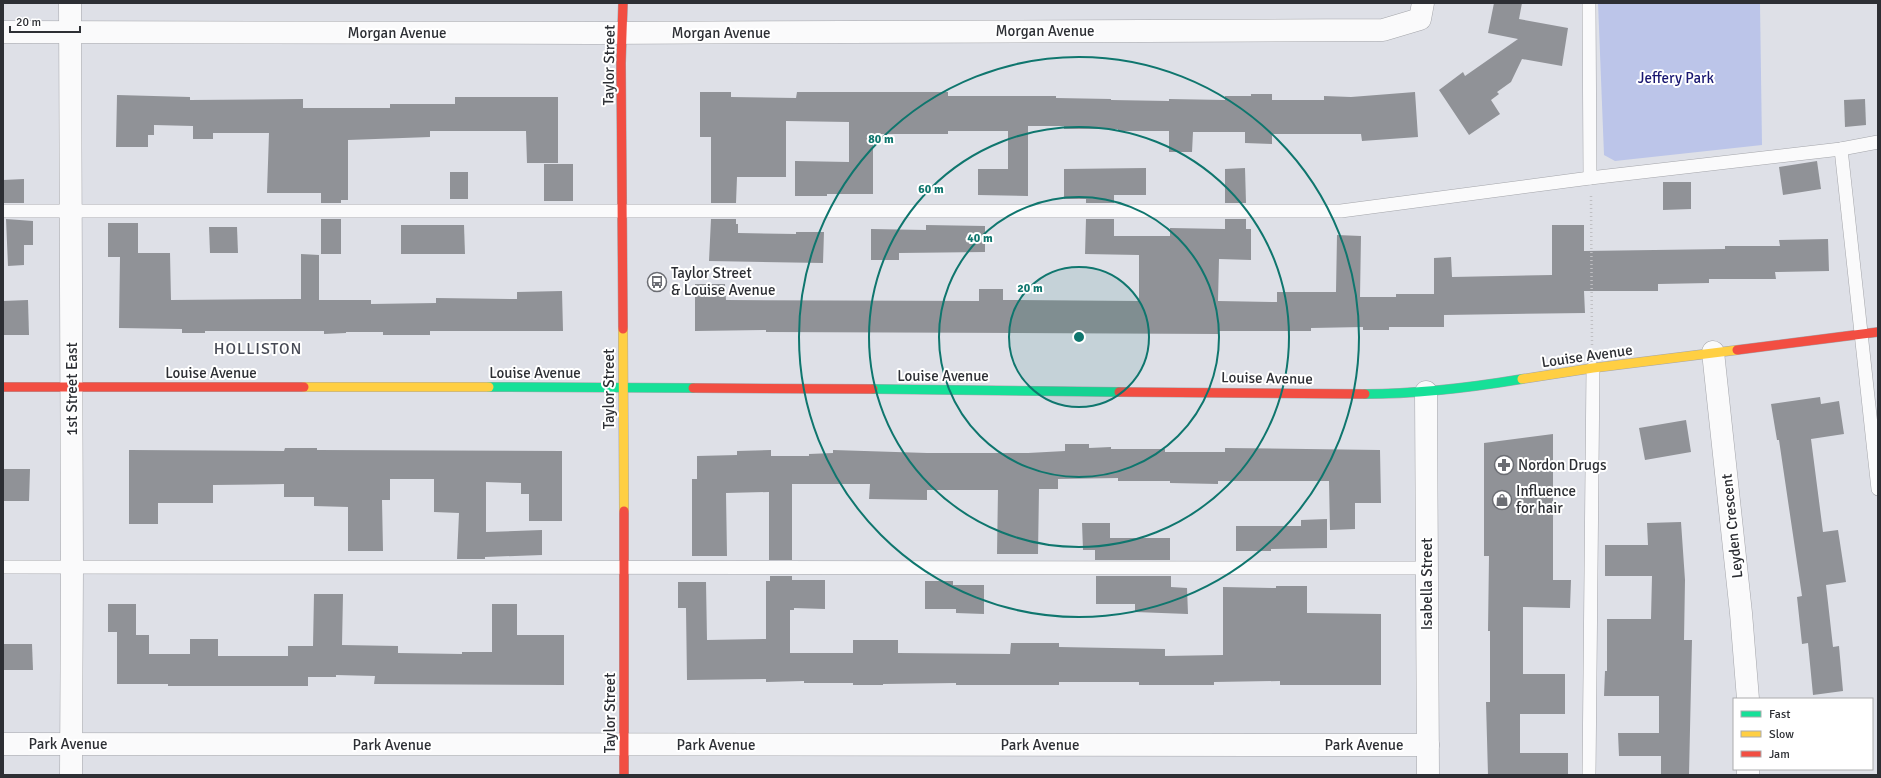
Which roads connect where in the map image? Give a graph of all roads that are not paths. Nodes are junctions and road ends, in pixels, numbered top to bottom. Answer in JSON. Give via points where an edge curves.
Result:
{"nodes":[{"id":1,"x":70,"y":3,"type":"edge"},
{"id":2,"x":623,"y":3,"type":"edge"},
{"id":3,"x":1423,"y":3,"type":"edge"},
{"id":4,"x":1589,"y":3,"type":"edge"},
{"id":5,"x":3,"y":32,"type":"edge"},
{"id":6,"x":71,"y":32,"type":"junction"},
{"id":7,"x":623,"y":33,"type":"junction"},
{"id":8,"x":1878,"y":142,"type":"edge"},
{"id":9,"x":1841,"y":149,"type":"junction"},
{"id":10,"x":1590,"y":178,"type":"junction"},
{"id":11,"x":3,"y":210,"type":"edge"},
{"id":12,"x":71,"y":210,"type":"junction"},
{"id":13,"x":623,"y":212,"type":"junction"},
{"id":14,"x":1878,"y":332,"type":"edge"},
{"id":15,"x":1860,"y":335,"type":"junction"},
{"id":16,"x":1713,"y":352,"type":"junction"},
{"id":17,"x":1593,"y":368,"type":"junction"},
{"id":18,"x":3,"y":387,"type":"edge"},
{"id":19,"x":72,"y":387,"type":"junction"},
{"id":20,"x":623,"y":388,"type":"junction"},
{"id":21,"x":1426,"y":392,"type":"junction"},
{"id":22,"x":1878,"y":489,"type":"edge"},
{"id":23,"x":3,"y":567,"type":"edge"},
{"id":24,"x":72,"y":567,"type":"junction"},
{"id":25,"x":623,"y":567,"type":"junction"},
{"id":26,"x":1426,"y":568,"type":"junction"},
{"id":27,"x":1748,"y":698,"type":"edge"},
{"id":28,"x":3,"y":744,"type":"edge"},
{"id":29,"x":71,"y":744,"type":"junction"},
{"id":30,"x":624,"y":745,"type":"junction"},
{"id":31,"x":1428,"y":745,"type":"junction"},
{"id":32,"x":71,"y":775,"type":"edge"},
{"id":33,"x":624,"y":775,"type":"edge"},
{"id":34,"x":1428,"y":775,"type":"edge"},
{"id":35,"x":1589,"y":775,"type":"edge"}],
"edges":[{"from":1,"to":6,"type":"street","name":"1st Street East"},
{"from":2,"to":7,"type":"street","name":"Taylor Street"},
{"from":3,"to":7,"type":"street","name":"Morgan Avenue","via":[[1420,19],[1383,30]]},
{"from":4,"to":10,"type":"lane"},
{"from":5,"to":6,"type":"street","name":"Morgan Avenue"},
{"from":6,"to":7,"type":"street","name":"Morgan Avenue"},
{"from":6,"to":12,"type":"street","name":"1st Street East"},
{"from":7,"to":13,"type":"street","name":"Taylor Street"},
{"from":8,"to":9,"type":"lane"},
{"from":9,"to":10,"type":"lane"},
{"from":9,"to":15,"type":"lane"},
{"from":10,"to":13,"type":"lane","via":[[1341,210]]},
{"from":11,"to":12,"type":"lane"},
{"from":12,"to":13,"type":"lane"},
{"from":12,"to":19,"type":"street","name":"1st Street East"},
{"from":13,"to":20,"type":"street","name":"Taylor Street"},
{"from":14,"to":15,"type":"street","name":"Louise Avenue"},
{"from":15,"to":16,"type":"street","name":"Louise Avenue"},
{"from":15,"to":22,"type":"lane"},
{"from":16,"to":17,"type":"street","name":"Louise Avenue"},
{"from":16,"to":27,"type":"street","name":"Leyden Crescent"},
{"from":17,"to":21,"type":"street","name":"Louise Avenue"},
{"from":17,"to":35,"type":"lane"},
{"from":18,"to":19,"type":"street","name":"Louise Avenue"},
{"from":19,"to":20,"type":"street","name":"Louise Avenue"},
{"from":19,"to":24,"type":"street","name":"1st Street East"},
{"from":20,"to":21,"type":"street","name":"Louise Avenue","via":[[1402,394]]},
{"from":20,"to":25,"type":"street","name":"Taylor Street"},
{"from":21,"to":26,"type":"street","name":"Isabella Street"},
{"from":23,"to":24,"type":"lane"},
{"from":24,"to":25,"type":"lane"},
{"from":24,"to":29,"type":"street","name":"1st Street East"},
{"from":25,"to":26,"type":"lane"},
{"from":25,"to":30,"type":"street","name":"Taylor Street"},
{"from":26,"to":31,"type":"street","name":"Isabella Street"},
{"from":28,"to":29,"type":"street","name":"Park Avenue"},
{"from":29,"to":30,"type":"street","name":"Park Avenue"},
{"from":29,"to":32,"type":"street","name":"1st Street East"},
{"from":30,"to":31,"type":"street","name":"Park Avenue"},
{"from":30,"to":33,"type":"street","name":"Taylor Street"},
{"from":31,"to":34,"type":"street","name":"Isabella Street"}]}
